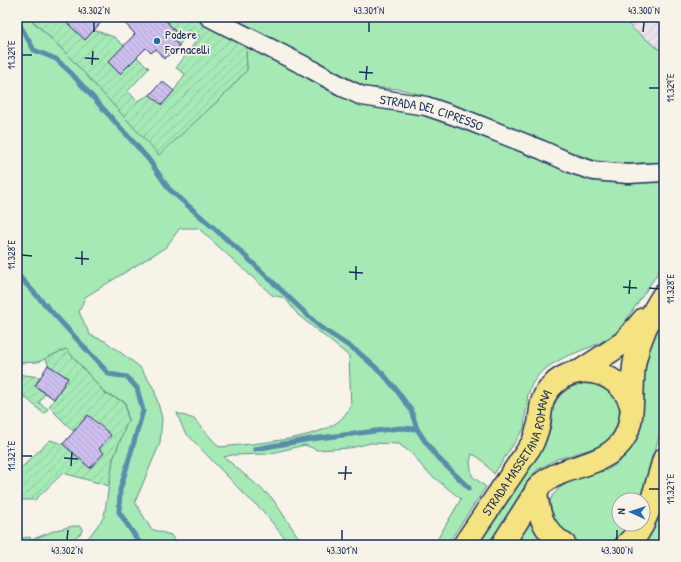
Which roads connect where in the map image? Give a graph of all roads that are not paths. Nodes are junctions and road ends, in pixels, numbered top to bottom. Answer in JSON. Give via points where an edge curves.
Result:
{"nodes":[{"id":1,"x":209,"y":17,"type":"edge"},
{"id":2,"x":664,"y":172,"type":"edge"},
{"id":3,"x":659,"y":301,"type":"edge"},
{"id":4,"x":579,"y":372,"type":"junction"},
{"id":5,"x":631,"y":405,"type":"junction"},
{"id":6,"x":664,"y":459,"type":"edge"},
{"id":7,"x":536,"y":490,"type":"junction"},
{"id":8,"x":651,"y":503,"type":"edge"},
{"id":9,"x":638,"y":532,"type":"edge"},
{"id":10,"x":464,"y":545,"type":"edge"},
{"id":11,"x":502,"y":545,"type":"edge"},
{"id":12,"x":565,"y":545,"type":"edge"},
{"id":13,"x":626,"y":545,"type":"edge"}],
"edges":[{"from":1,"to":2,"type":"street","name":"STRADA DEL CIPRESSO","via":[[362,96],[426,106],[594,171],[628,174]]},
{"from":3,"to":4,"type":"main road","name":"STRADA MASSETANA ROMANA","via":[[624,342]]},
{"from":3,"to":5,"type":"main road","name":"STRADA MASSETANA ROMANA","via":[[635,360]]},
{"from":4,"to":5,"type":"main road","name":"STRADA MASSETANA ROMANA","via":[[599,373],[613,379],[627,394]]},
{"from":4,"to":10,"type":"main road","name":"STRADA MASSETANA ROMANA","via":[[560,378],[546,393],[532,444]]},
{"from":5,"to":7,"type":"main road","name":"STRADA MASSETANA ROMANA","via":[[628,429],[618,447],[603,457],[558,473]]},
{"from":6,"to":8,"type":"main road"},
{"from":7,"to":11,"type":"main road","name":"STRADA MASSETANA ROMANA"},
{"from":7,"to":12,"type":"main road","via":[[537,508],[543,523]]},
{"from":9,"to":13,"type":"main road"}]}
